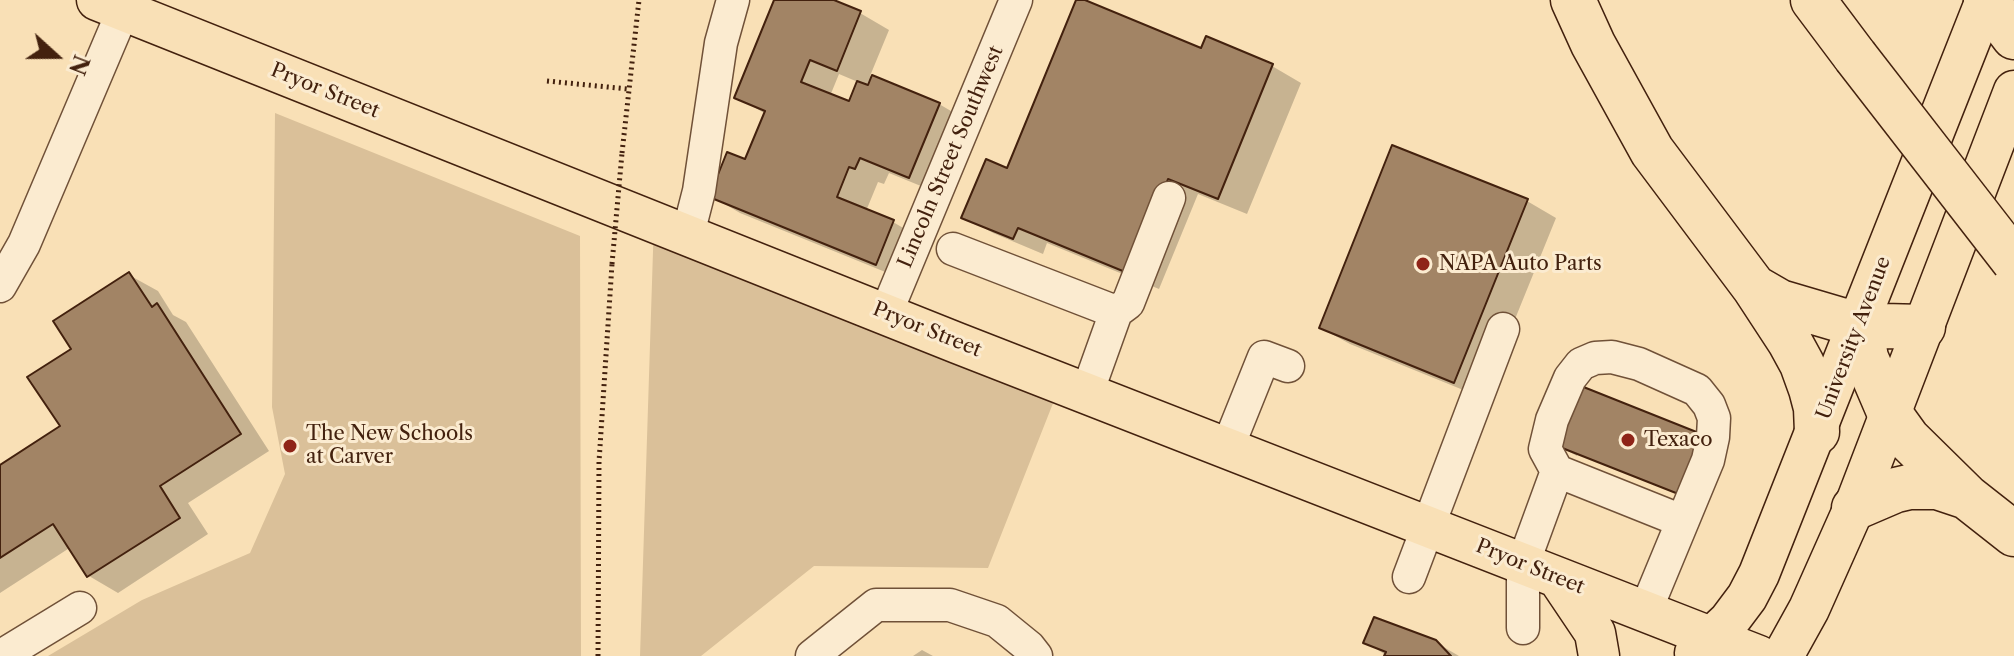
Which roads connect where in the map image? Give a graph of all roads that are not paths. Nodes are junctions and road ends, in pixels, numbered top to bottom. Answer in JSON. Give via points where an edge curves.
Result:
{"nodes":[{"id":1,"x":733,"y":0,"type":"edge"},
{"id":2,"x":1016,"y":0,"type":"edge"},
{"id":3,"x":1573,"y":0,"type":"edge"},
{"id":4,"x":1813,"y":0,"type":"edge"},
{"id":5,"x":1986,"y":0,"type":"edge"},
{"id":6,"x":110,"y":6,"type":"edge"},
{"id":7,"x":164,"y":13,"type":"edge"},
{"id":8,"x":2014,"y":37,"type":"edge"},
{"id":9,"x":2014,"y":91,"type":"edge"},
{"id":10,"x":1169,"y":198,"type":"dead end"},
{"id":11,"x":688,"y":234,"type":"junction"},
{"id":12,"x":953,"y":249,"type":"dead end"},
{"id":13,"x":2014,"y":261,"type":"edge"},
{"id":14,"x":0,"y":286,"type":"edge"},
{"id":15,"x":1754,"y":287,"type":"junction"},
{"id":16,"x":1116,"y":312,"type":"junction"},
{"id":17,"x":886,"y":313,"type":"junction"},
{"id":18,"x":1860,"y":324,"type":"junction"},
{"id":19,"x":1923,"y":327,"type":"junction"},
{"id":20,"x":1503,"y":329,"type":"dead end"},
{"id":21,"x":1288,"y":366,"type":"dead end"},
{"id":22,"x":1087,"y":393,"type":"junction"},
{"id":23,"x":1890,"y":414,"type":"junction"},
{"id":24,"x":1817,"y":432,"type":"junction"},
{"id":25,"x":1227,"y":449,"type":"junction"},
{"id":26,"x":1557,"y":471,"type":"junction"},
{"id":27,"x":1967,"y":497,"type":"junction"},
{"id":28,"x":1854,"y":508,"type":"junction"},
{"id":29,"x":1682,"y":521,"type":"junction"},
{"id":30,"x":1429,"y":527,"type":"junction"},
{"id":31,"x":2014,"y":534,"type":"edge"},
{"id":32,"x":1540,"y":571,"type":"junction"},
{"id":33,"x":1409,"y":577,"type":"dead end"},
{"id":34,"x":80,"y":608,"type":"dead end"},
{"id":35,"x":1645,"y":612,"type":"junction"},
{"id":36,"x":1523,"y":628,"type":"dead end"},
{"id":37,"x":1702,"y":647,"type":"edge"},
{"id":38,"x":1,"y":656,"type":"edge"},
{"id":39,"x":812,"y":656,"type":"edge"},
{"id":40,"x":1036,"y":656,"type":"edge"},
{"id":41,"x":1599,"y":656,"type":"edge"},
{"id":42,"x":1759,"y":656,"type":"edge"},
{"id":43,"x":1783,"y":656,"type":"edge"}],
"edges":[{"from":1,"to":11,"type":"street"},
{"from":2,"to":17,"type":"street","name":"Lincoln Street Southwest"},
{"from":3,"to":15,"type":"highway","via":[[1652,151]]},
{"from":4,"to":13,"type":"highway","bridge":true},
{"from":5,"to":8,"type":"highway"},
{"from":5,"to":18,"type":"main road","name":"University Avenue"},
{"from":6,"to":7,"type":"main road","name":"Pryor Street"},
{"from":6,"to":14,"type":"street","via":[[24,244]]},
{"from":7,"to":11,"type":"main road","name":"Pryor Street"},
{"from":9,"to":19,"type":"main road"},
{"from":10,"to":16,"type":"street","via":[[1128,303]]},
{"from":11,"to":17,"type":"main road","name":"Pryor Street"},
{"from":12,"to":16,"type":"street"},
{"from":15,"to":18,"type":"highway","via":[[1811,313]]},
{"from":15,"to":24,"type":"highway","via":[[1802,364],[1816,408]]},
{"from":16,"to":22,"type":"street"},
{"from":17,"to":22,"type":"main road","name":"Pryor Street"},
{"from":18,"to":19,"type":"highway"},
{"from":18,"to":23,"type":"highway","via":[[1866,358]]},
{"from":18,"to":24,"type":"main road","name":"University Avenue"},
{"from":19,"to":23,"type":"main road"},
{"from":20,"to":30,"type":"street","via":[[1452,427]]},
{"from":21,"to":25,"type":"street","via":[[1264,357]]},
{"from":22,"to":25,"type":"main road","name":"Pryor Street"},
{"from":23,"to":27,"type":"highway"},
{"from":23,"to":28,"type":"main road"},
{"from":24,"to":37,"type":"main road","name":"University Avenue","via":[[1756,581]]},
{"from":25,"to":30,"type":"main road","name":"Pryor Street"},
{"from":26,"to":29,"type":"street"},
{"from":26,"to":29,"type":"street","via":[[1545,449],[1570,378],[1581,364],[1595,358],[1639,364],[1697,390],[1714,418],[1708,460]]},
{"from":26,"to":32,"type":"street"},
{"from":27,"to":28,"type":"highway","via":[[1937,487],[1909,487]]},
{"from":27,"to":31,"type":"highway"},
{"from":28,"to":43,"type":"main road"},
{"from":29,"to":35,"type":"street"},
{"from":30,"to":32,"type":"main road","name":"Pryor Street"},
{"from":30,"to":33,"type":"street"},
{"from":32,"to":35,"type":"main road","name":"Pryor Street"},
{"from":32,"to":36,"type":"street"},
{"from":32,"to":41,"type":"main road","via":[[1595,633]]},
{"from":34,"to":38,"type":"street"},
{"from":35,"to":37,"type":"main road","name":"Pryor Street"},
{"from":37,"to":42,"type":"main road","name":"Pryor Street"},
{"from":39,"to":40,"type":"street","via":[[876,605],[950,605],[997,621]]}]}
